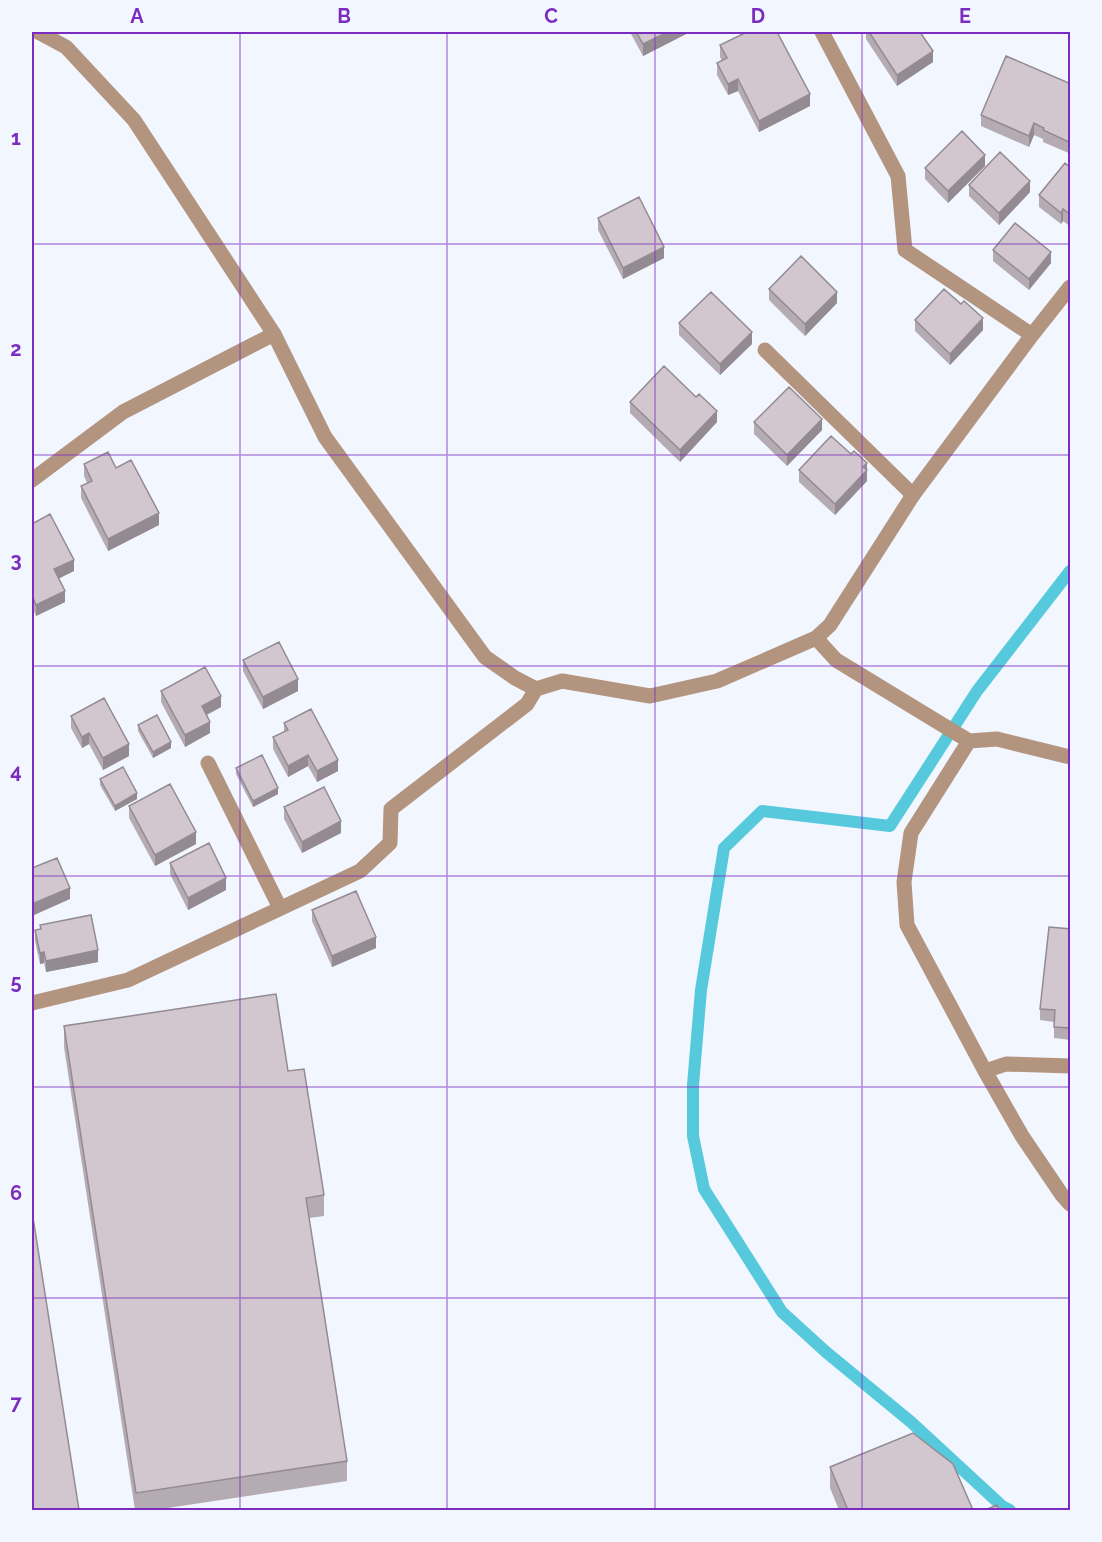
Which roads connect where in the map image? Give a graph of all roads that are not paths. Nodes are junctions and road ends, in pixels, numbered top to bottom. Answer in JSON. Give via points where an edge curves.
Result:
{"nodes":[{"id":1,"x":38,"y":32,"type":"edge"},
{"id":2,"x":822,"y":32,"type":"edge"},
{"id":3,"x":1071,"y":287,"type":"edge"},
{"id":4,"x":274,"y":334,"type":"junction"},
{"id":5,"x":1032,"y":335,"type":"junction"},
{"id":6,"x":765,"y":350,"type":"dead end"},
{"id":7,"x":32,"y":480,"type":"edge"},
{"id":8,"x":912,"y":495,"type":"junction"},
{"id":9,"x":816,"y":638,"type":"junction"},
{"id":10,"x":536,"y":688,"type":"junction"},
{"id":11,"x":965,"y":739,"type":"junction"},
{"id":12,"x":1071,"y":757,"type":"edge"},
{"id":13,"x":208,"y":763,"type":"dead end"},
{"id":14,"x":280,"y":909,"type":"junction"},
{"id":15,"x":32,"y":1003,"type":"edge"},
{"id":16,"x":1071,"y":1066,"type":"edge"},
{"id":17,"x":985,"y":1071,"type":"junction"},
{"id":18,"x":1071,"y":1204,"type":"edge"}],
"edges":[{"from":1,"to":4,"type":"street","via":[[66,47],[134,120]]},
{"from":2,"to":5,"type":"street","via":[[898,176],[905,250]]},
{"from":3,"to":5,"type":"street"},
{"from":4,"to":7,"type":"street","via":[[123,412]]},
{"from":4,"to":10,"type":"street","via":[[325,437],[485,657]]},
{"from":5,"to":8,"type":"street"},
{"from":6,"to":8,"type":"street"},
{"from":8,"to":9,"type":"street","via":[[830,625]]},
{"from":9,"to":10,"type":"street","via":[[717,681],[650,696],[562,681]]},
{"from":9,"to":11,"type":"street","via":[[836,660]]},
{"from":10,"to":14,"type":"street","via":[[527,704],[391,809],[390,843],[360,871]]},
{"from":11,"to":12,"type":"street","via":[[997,739]]},
{"from":11,"to":17,"type":"street","via":[[911,833],[904,882],[907,925]]},
{"from":13,"to":14,"type":"street"},
{"from":14,"to":15,"type":"street","via":[[128,980]]},
{"from":16,"to":17,"type":"street","via":[[1006,1064]]},
{"from":17,"to":18,"type":"street","via":[[1022,1136]]}]}
